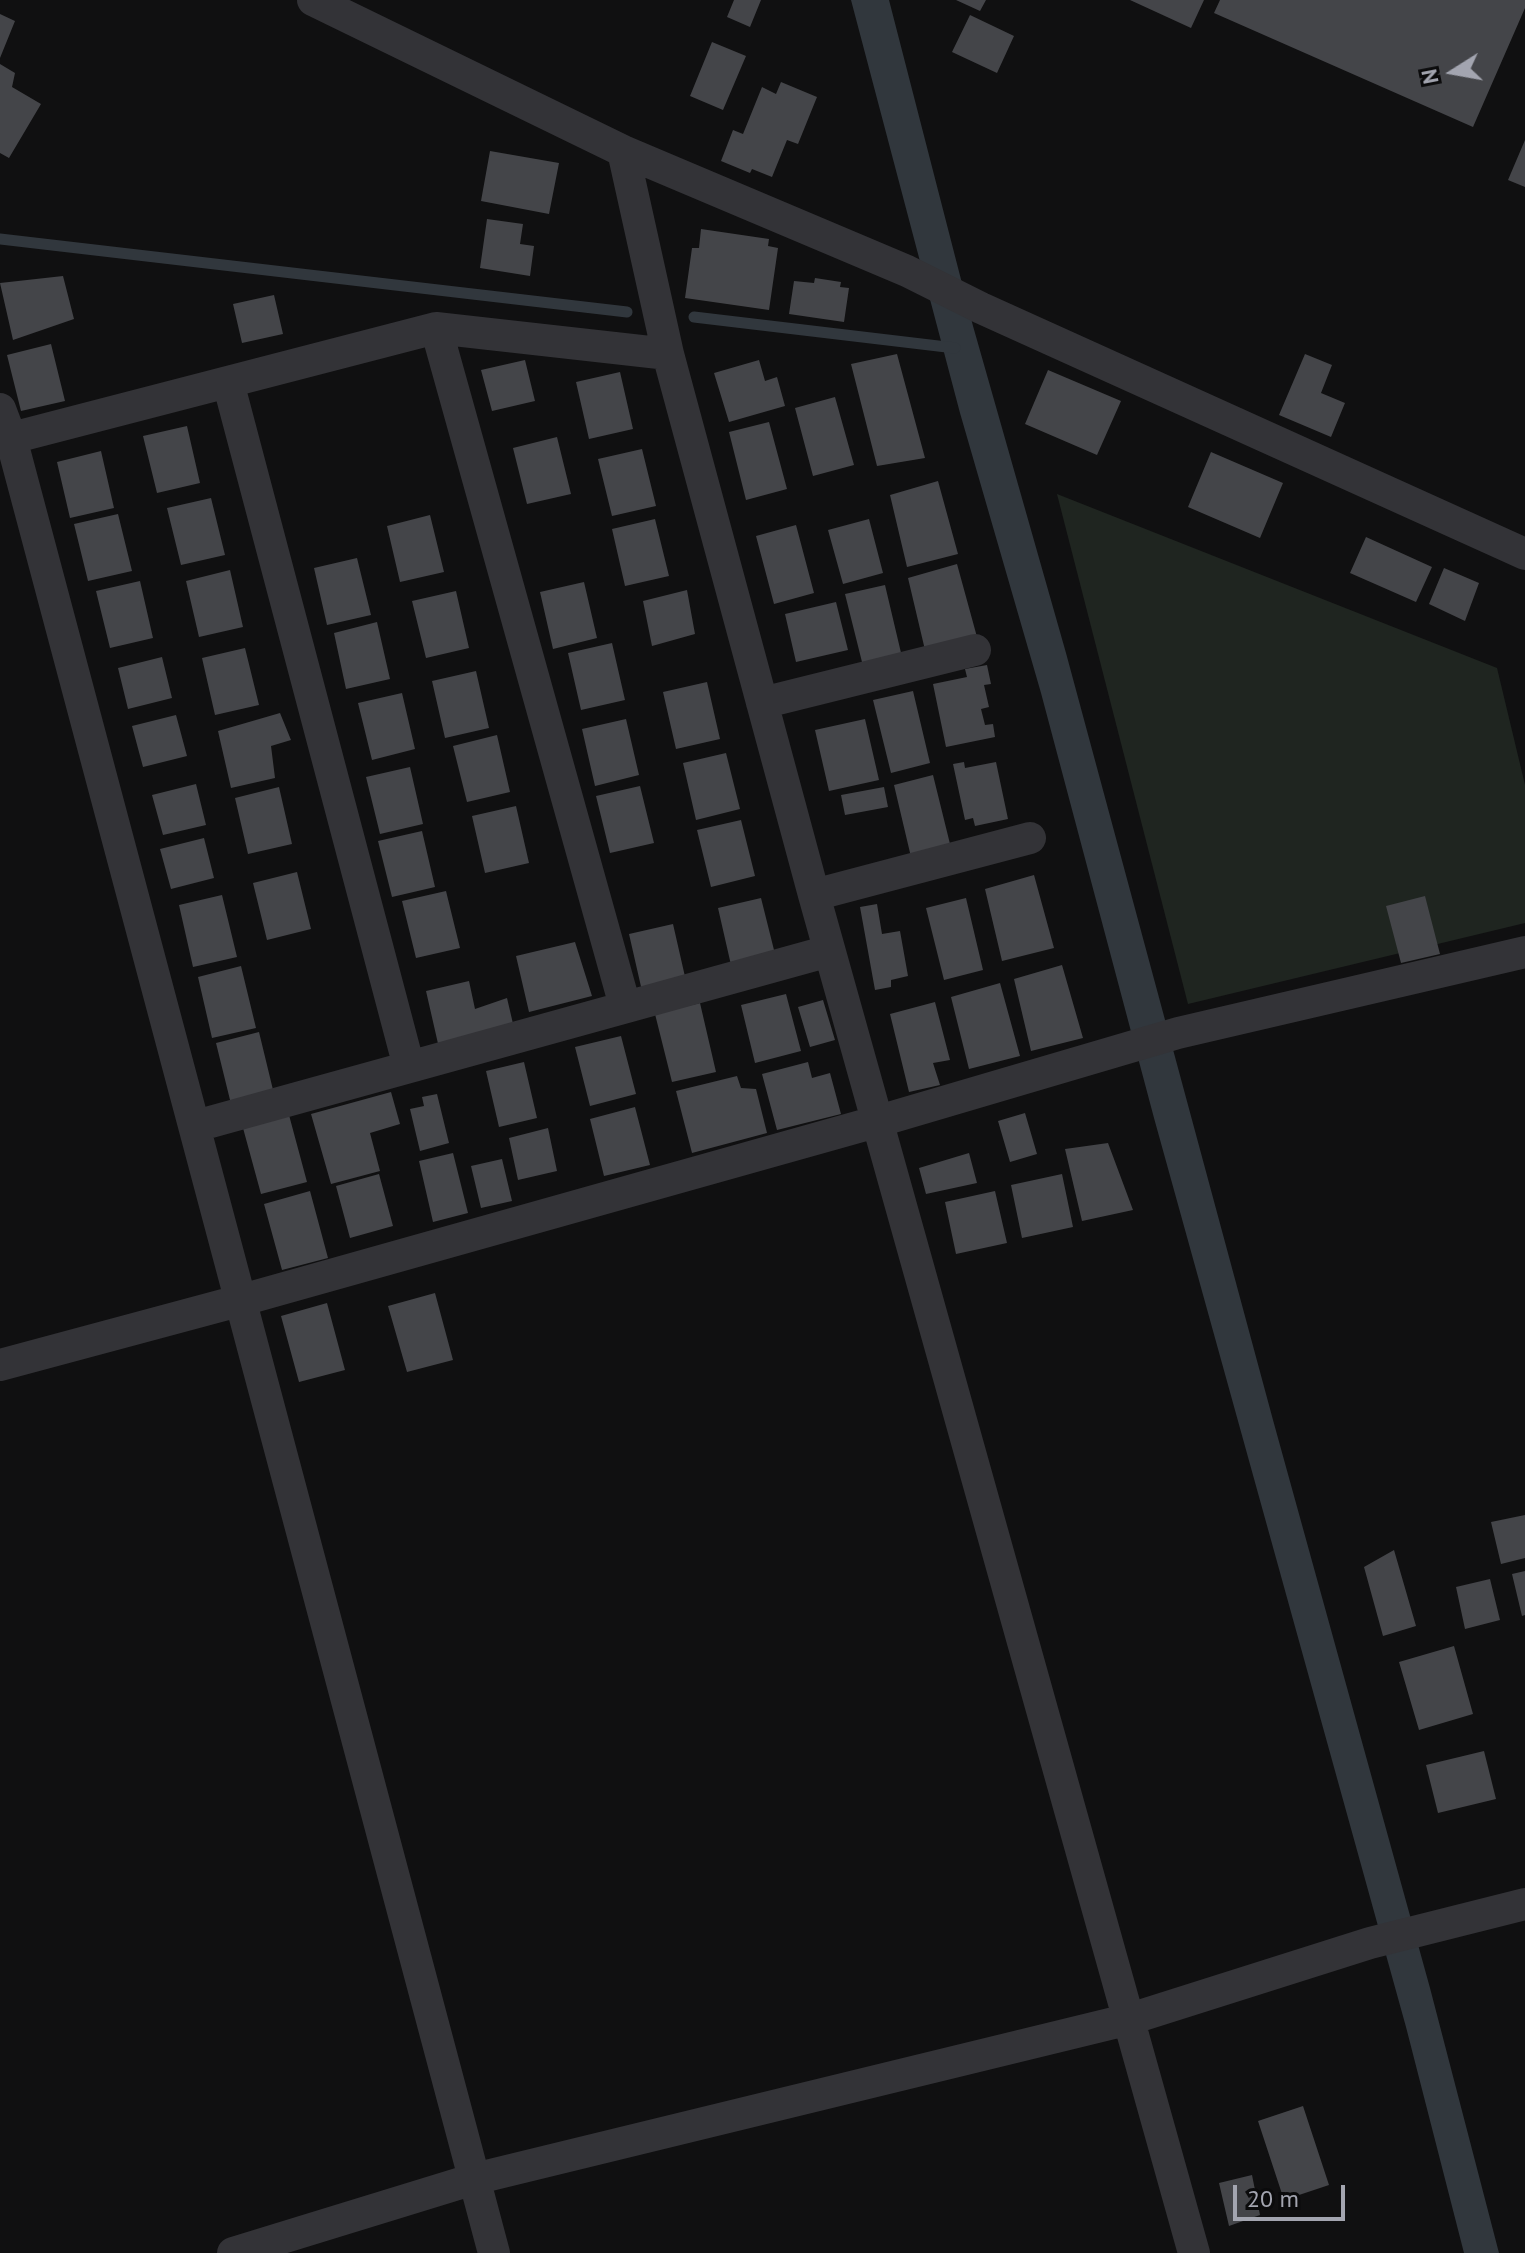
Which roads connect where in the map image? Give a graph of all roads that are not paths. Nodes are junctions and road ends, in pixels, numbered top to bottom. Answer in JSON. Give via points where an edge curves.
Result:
{"nodes":[{"id":1,"x":313,"y":0,"type":"edge"},
{"id":2,"x":623,"y":151,"type":"junction"},
{"id":3,"x":436,"y":328,"type":"junction"},
{"id":4,"x":668,"y":354,"type":"junction"},
{"id":5,"x":228,"y":382,"type":"junction"},
{"id":6,"x":4,"y":430,"type":"edge"},
{"id":7,"x":1525,"y":554,"type":"edge"},
{"id":8,"x":975,"y":650,"type":"dead end"},
{"id":9,"x":762,"y":703,"type":"junction"},
{"id":10,"x":1030,"y":838,"type":"dead end"},
{"id":11,"x":814,"y":895,"type":"junction"},
{"id":12,"x":829,"y":951,"type":"junction"},
{"id":13,"x":1525,"y":952,"type":"edge"},
{"id":14,"x":625,"y":1006,"type":"junction"},
{"id":15,"x":409,"y":1067,"type":"junction"},
{"id":16,"x":879,"y":1121,"type":"junction"},
{"id":17,"x":196,"y":1126,"type":"junction"},
{"id":18,"x":242,"y":1300,"type":"junction"},
{"id":19,"x":0,"y":1365,"type":"edge"},
{"id":20,"x":1525,"y":1904,"type":"edge"},
{"id":21,"x":1130,"y":2019,"type":"junction"},
{"id":22,"x":474,"y":2179,"type":"junction"},
{"id":23,"x":233,"y":2253,"type":"edge"},
{"id":24,"x":494,"y":2253,"type":"edge"},
{"id":25,"x":1194,"y":2253,"type":"edge"}],
"edges":[{"from":1,"to":2,"type":"street"},
{"from":2,"to":4,"type":"street"},
{"from":2,"to":7,"type":"street","via":[[907,271]]},
{"from":3,"to":4,"type":"street"},
{"from":3,"to":5,"type":"street"},
{"from":3,"to":14,"type":"street"},
{"from":4,"to":9,"type":"street"},
{"from":5,"to":6,"type":"street"},
{"from":5,"to":15,"type":"street"},
{"from":6,"to":17,"type":"street"},
{"from":8,"to":9,"type":"street"},
{"from":9,"to":11,"type":"street"},
{"from":10,"to":11,"type":"street"},
{"from":11,"to":12,"type":"street"},
{"from":12,"to":14,"type":"street"},
{"from":12,"to":16,"type":"street"},
{"from":13,"to":16,"type":"street","via":[[1178,1033]]},
{"from":14,"to":15,"type":"street"},
{"from":15,"to":17,"type":"street"},
{"from":16,"to":18,"type":"street"},
{"from":16,"to":21,"type":"street"},
{"from":17,"to":18,"type":"street"},
{"from":18,"to":19,"type":"street"},
{"from":18,"to":22,"type":"street"},
{"from":20,"to":21,"type":"street","via":[[1370,1943]]},
{"from":21,"to":22,"type":"street"},
{"from":21,"to":25,"type":"street"},
{"from":22,"to":23,"type":"street"},
{"from":22,"to":24,"type":"street"}]}
